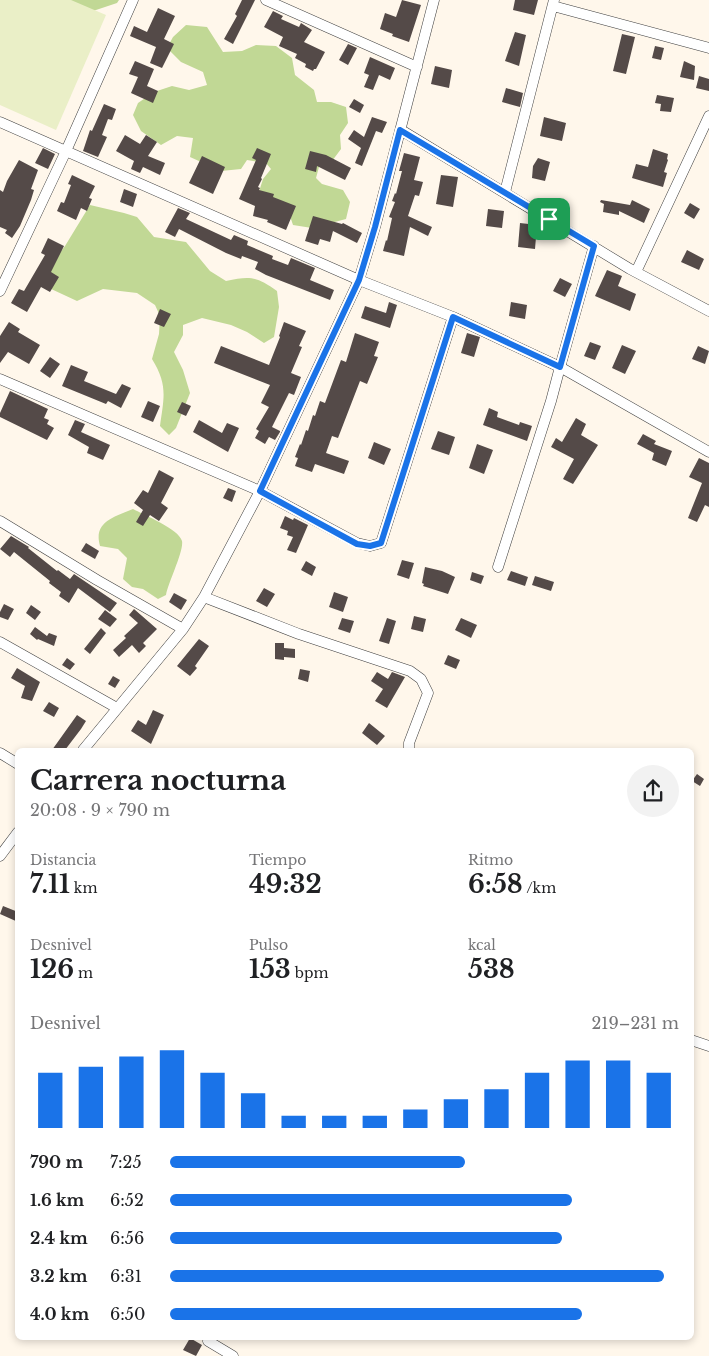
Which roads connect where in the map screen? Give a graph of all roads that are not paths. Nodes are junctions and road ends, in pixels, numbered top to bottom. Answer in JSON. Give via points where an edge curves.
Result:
{"nodes":[{"id":1,"x":133,"y":0,"type":"edge"},
{"id":2,"x":266,"y":0,"type":"edge"},
{"id":3,"x":434,"y":0,"type":"edge"},
{"id":4,"x":553,"y":3,"type":"edge"},
{"id":5,"x":709,"y":48,"type":"edge"},
{"id":6,"x":417,"y":67,"type":"junction"},
{"id":7,"x":709,"y":116,"type":"edge"},
{"id":8,"x":0,"y":122,"type":"edge"},
{"id":9,"x":400,"y":130,"type":"junction"},
{"id":10,"x":66,"y":151,"type":"junction"},
{"id":11,"x":505,"y":192,"type":"junction"},
{"id":12,"x":594,"y":246,"type":"junction"},
{"id":13,"x":636,"y":272,"type":"junction"},
{"id":14,"x":359,"y":280,"type":"junction"},
{"id":15,"x":0,"y":291,"type":"edge"},
{"id":16,"x":709,"y":311,"type":"edge"},
{"id":17,"x":453,"y":317,"type":"junction"},
{"id":18,"x":560,"y":367,"type":"junction"},
{"id":19,"x":0,"y":379,"type":"edge"},
{"id":20,"x":709,"y":452,"type":"edge"},
{"id":21,"x":260,"y":491,"type":"junction"},
{"id":22,"x":0,"y":522,"type":"edge"},
{"id":23,"x":498,"y":567,"type":"dead end"},
{"id":24,"x":204,"y":598,"type":"junction"},
{"id":25,"x":183,"y":629,"type":"junction"},
{"id":26,"x":0,"y":642,"type":"edge"},
{"id":27,"x":117,"y":708,"type":"junction"},
{"id":28,"x":85,"y":748,"type":"edge"},
{"id":29,"x":408,"y":748,"type":"edge"},
{"id":30,"x":0,"y":753,"type":"edge"},
{"id":31,"x":15,"y":762,"type":"edge"},
{"id":32,"x":15,"y":836,"type":"edge"},
{"id":33,"x":0,"y":856,"type":"edge"},
{"id":34,"x":694,"y":1041,"type":"edge"},
{"id":35,"x":709,"y":1046,"type":"edge"},
{"id":36,"x":208,"y":1341,"type":"dead end"},
{"id":37,"x":232,"y":1356,"type":"edge"}],
"edges":[{"from":1,"to":10,"type":"street"},
{"from":2,"to":6,"type":"street"},
{"from":3,"to":6,"type":"street"},
{"from":4,"to":5,"type":"street"},
{"from":4,"to":11,"type":"street"},
{"from":6,"to":9,"type":"street"},
{"from":7,"to":13,"type":"street"},
{"from":8,"to":10,"type":"street"},
{"from":9,"to":11,"type":"street"},
{"from":9,"to":14,"type":"street"},
{"from":10,"to":14,"type":"street"},
{"from":10,"to":15,"type":"street"},
{"from":11,"to":12,"type":"street"},
{"from":12,"to":13,"type":"street"},
{"from":12,"to":18,"type":"street"},
{"from":13,"to":16,"type":"street"},
{"from":14,"to":17,"type":"street"},
{"from":14,"to":21,"type":"street"},
{"from":17,"to":18,"type":"street"},
{"from":17,"to":21,"type":"street","via":[[381,543],[370,546],[357,544]]},
{"from":18,"to":20,"type":"street"},
{"from":18,"to":23,"type":"street"},
{"from":19,"to":21,"type":"street"},
{"from":21,"to":24,"type":"street"},
{"from":22,"to":25,"type":"street"},
{"from":24,"to":25,"type":"street"},
{"from":24,"to":29,"type":"street","via":[[410,671],[421,679],[428,693]]},
{"from":25,"to":27,"type":"street"},
{"from":26,"to":27,"type":"street"},
{"from":27,"to":28,"type":"street"},
{"from":30,"to":31,"type":"street"},
{"from":32,"to":33,"type":"street"},
{"from":34,"to":35,"type":"street"},
{"from":36,"to":37,"type":"street"}]}
